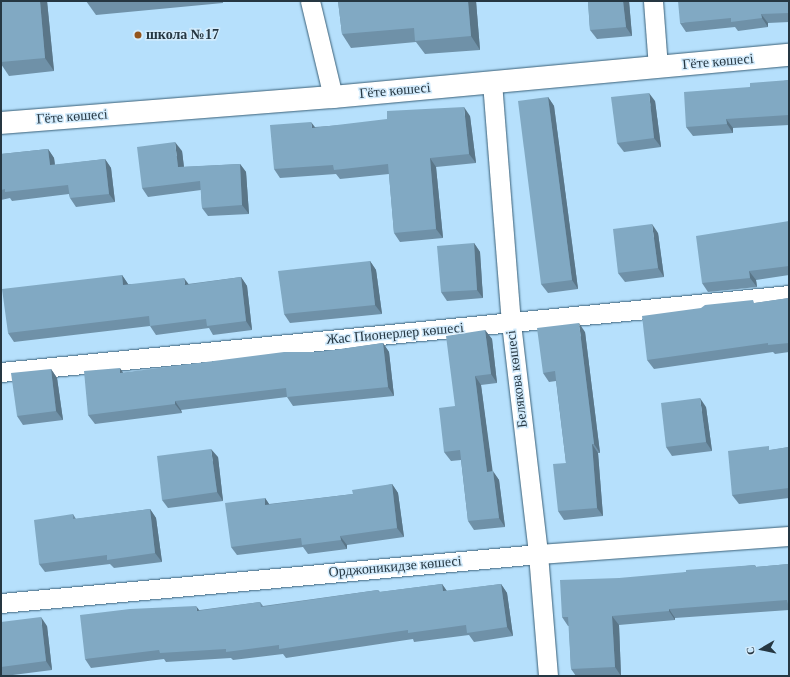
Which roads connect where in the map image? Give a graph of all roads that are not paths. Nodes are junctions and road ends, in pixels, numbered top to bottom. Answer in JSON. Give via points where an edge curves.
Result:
{"nodes":[{"id":1,"x":310,"y":1,"type":"edge"},
{"id":2,"x":653,"y":1,"type":"edge"},
{"id":3,"x":789,"y":55,"type":"edge"},
{"id":4,"x":658,"y":67,"type":"junction"},
{"id":5,"x":492,"y":82,"type":"junction"},
{"id":6,"x":334,"y":97,"type":"junction"},
{"id":7,"x":1,"y":123,"type":"edge"},
{"id":8,"x":789,"y":295,"type":"edge"},
{"id":9,"x":511,"y":323,"type":"junction"},
{"id":10,"x":1,"y":372,"type":"edge"},
{"id":11,"x":789,"y":536,"type":"edge"},
{"id":12,"x":538,"y":554,"type":"junction"},
{"id":13,"x":1,"y":603,"type":"edge"},
{"id":14,"x":548,"y":676,"type":"edge"}],
"edges":[{"from":1,"to":6,"type":"street"},
{"from":2,"to":4,"type":"street"},
{"from":3,"to":4,"type":"street","name":"Гёте көшесі"},
{"from":4,"to":5,"type":"street","name":"Гёте көшесі"},
{"from":5,"to":6,"type":"street","name":"Гёте көшесі"},
{"from":5,"to":9,"type":"street","name":"Белякова көшесі"},
{"from":6,"to":7,"type":"street","name":"Гёте көшесі"},
{"from":8,"to":9,"type":"street","name":"Жас Пионерлер көшесі"},
{"from":9,"to":10,"type":"street","name":"Жас Пионерлер көшесі"},
{"from":9,"to":12,"type":"street","name":"Белякова көшесі"},
{"from":11,"to":12,"type":"street","name":"Орджоникидзе көшесі"},
{"from":12,"to":13,"type":"street","name":"Орджоникидзе көшесі"},
{"from":12,"to":14,"type":"street","name":"Белякова көшесі"}]}
